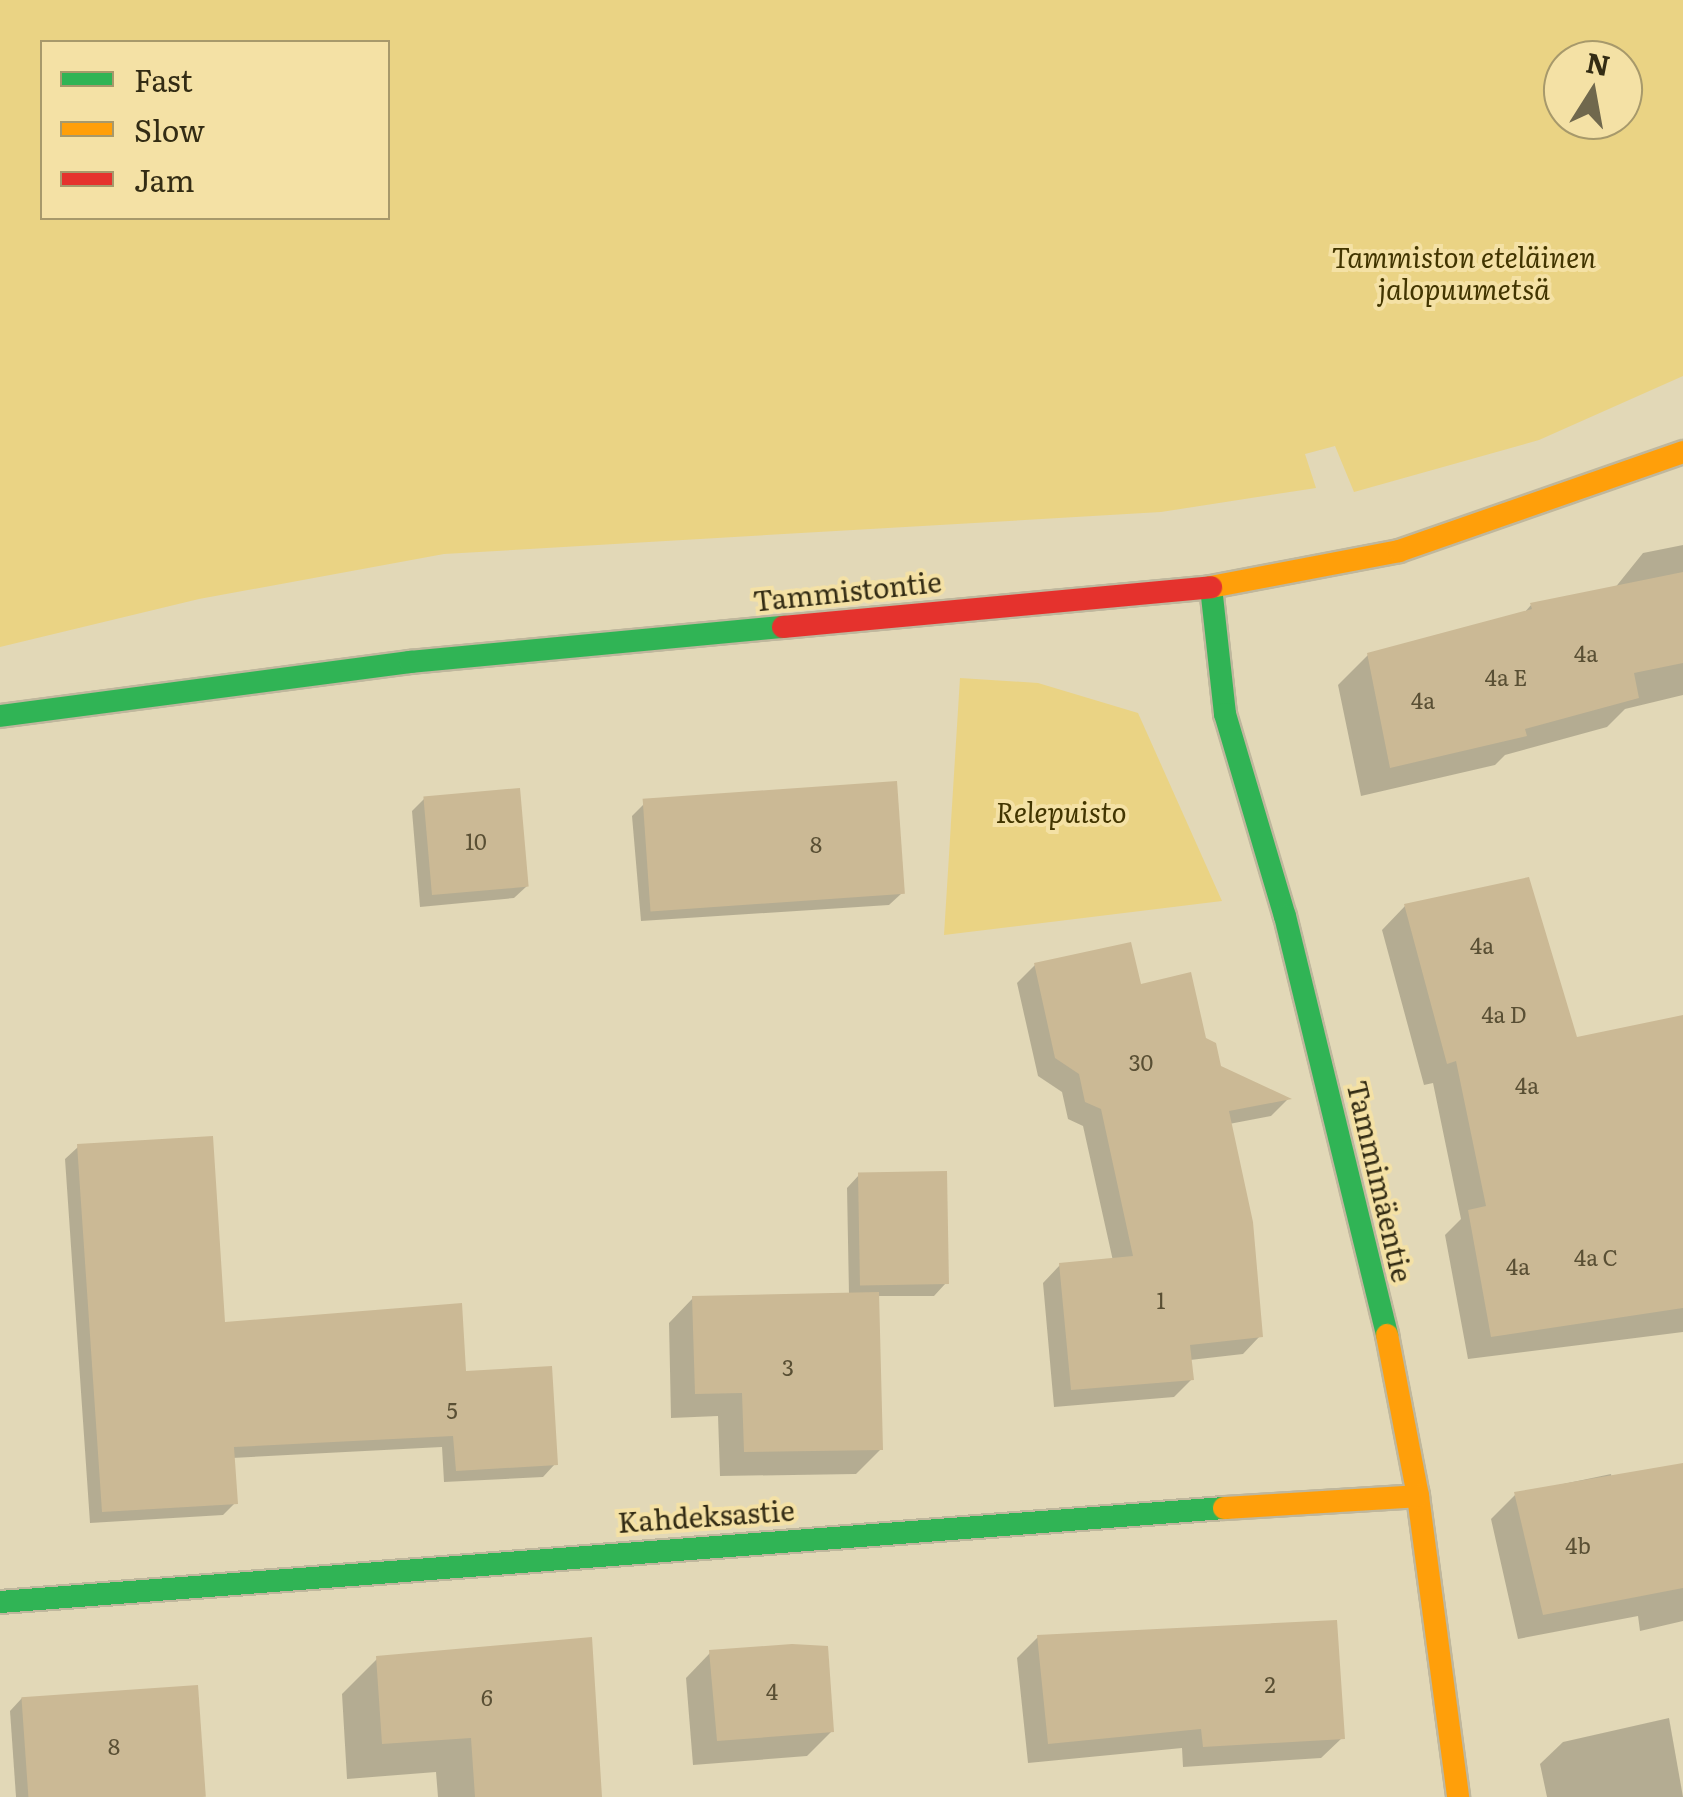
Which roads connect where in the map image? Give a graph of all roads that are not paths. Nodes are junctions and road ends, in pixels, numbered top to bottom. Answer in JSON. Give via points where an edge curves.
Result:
{"nodes":[{"id":1,"x":1683,"y":452,"type":"edge"},
{"id":2,"x":1212,"y":586,"type":"junction"},
{"id":3,"x":0,"y":716,"type":"edge"},
{"id":4,"x":1418,"y":1496,"type":"junction"},
{"id":5,"x":0,"y":1602,"type":"edge"},
{"id":6,"x":1458,"y":1797,"type":"edge"}],
"edges":[{"from":1,"to":2,"type":"street","name":"Tammistontie","via":[[1399,551]]},
{"from":2,"to":3,"type":"street","name":"Tammistontie","via":[[410,662]]},
{"from":2,"to":4,"type":"street","name":"Tammimäentie","via":[[1225,714],[1285,916],[1356,1197]]},
{"from":4,"to":5,"type":"street","name":"Kahdeksastie","via":[[915,1528]]},
{"from":4,"to":6,"type":"street","name":"Tammimäentie"}]}
